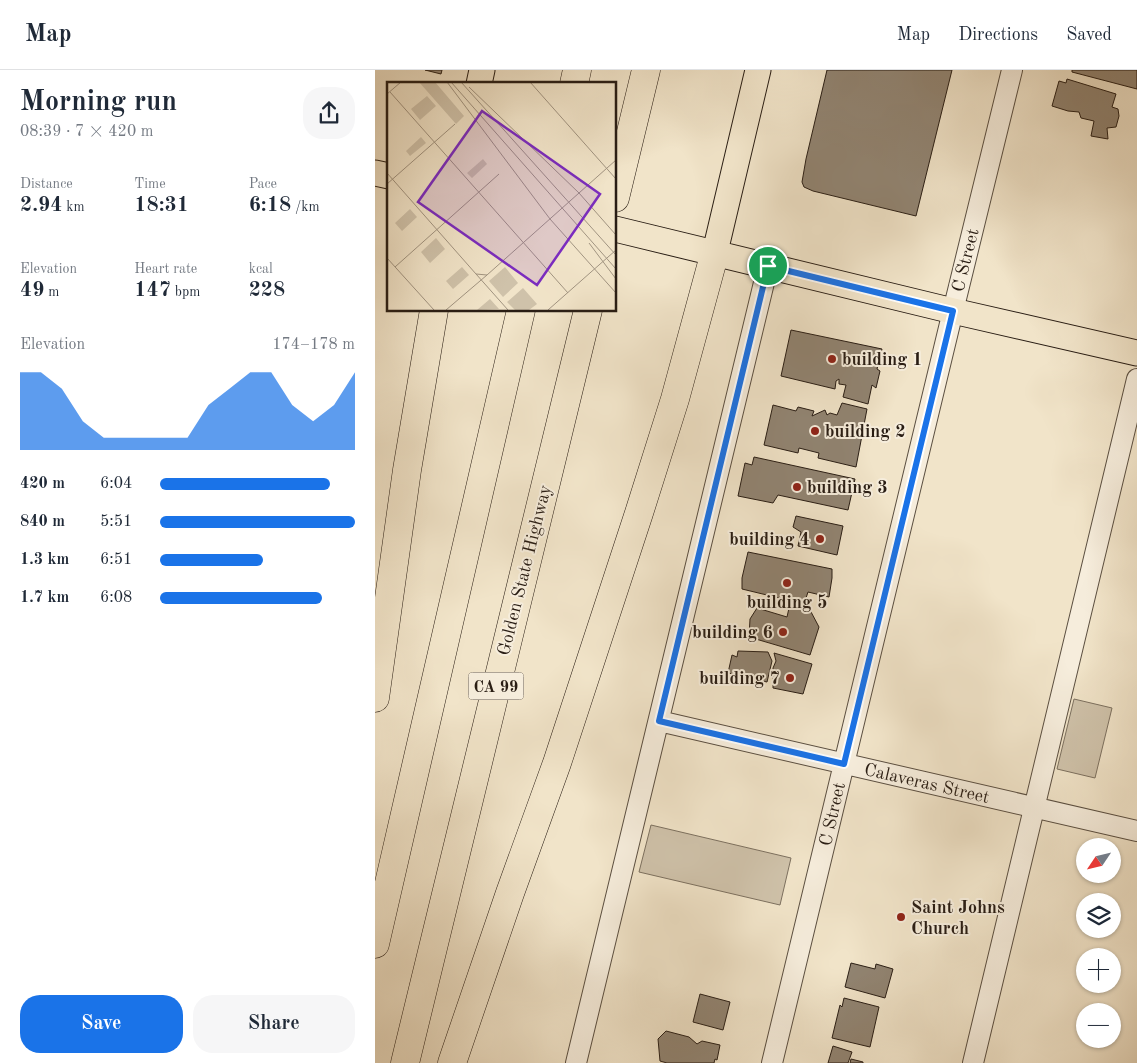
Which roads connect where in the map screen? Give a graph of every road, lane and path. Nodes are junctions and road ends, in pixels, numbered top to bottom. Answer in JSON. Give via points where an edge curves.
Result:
{"nodes":[{"id":1,"x":577,"y":70,"type":"edge"},
{"id":2,"x":646,"y":70,"type":"edge"},
{"id":3,"x":653,"y":70,"type":"edge"},
{"id":4,"x":758,"y":70,"type":"edge"},
{"id":5,"x":1012,"y":70,"type":"edge"},
{"id":6,"x":573,"y":82,"type":"edge"},
{"id":7,"x":628,"y":143,"type":"junction"},
{"id":8,"x":616,"y":194,"type":"edge"},
{"id":9,"x":616,"y":229,"type":"edge"},
{"id":10,"x":704,"y":250,"type":"junction"},
{"id":11,"x":768,"y":266,"type":"junction"},
{"id":12,"x":434,"y":311,"type":"edge"},
{"id":13,"x":521,"y":311,"type":"edge"},
{"id":14,"x":588,"y":311,"type":"edge"},
{"id":15,"x":953,"y":311,"type":"junction"},
{"id":16,"x":1137,"y":352,"type":"edge"},
{"id":17,"x":1137,"y":379,"type":"edge"},
{"id":18,"x":375,"y":698,"type":"edge"},
{"id":19,"x":659,"y":721,"type":"junction"},
{"id":20,"x":844,"y":764,"type":"junction"},
{"id":21,"x":1035,"y":807,"type":"junction"},
{"id":22,"x":1137,"y":831,"type":"edge"},
{"id":23,"x":375,"y":944,"type":"edge"},
{"id":24,"x":405,"y":1063,"type":"edge"},
{"id":25,"x":451,"y":1063,"type":"edge"},
{"id":26,"x":576,"y":1063,"type":"edge"},
{"id":27,"x":773,"y":1063,"type":"edge"},
{"id":28,"x":973,"y":1063,"type":"edge"}],
"edges":[{"from":1,"to":6,"type":"highway"},
{"from":2,"to":7,"type":"highway"},
{"from":3,"to":7,"type":"highway"},
{"from":4,"to":10,"type":"main road"},
{"from":5,"to":15,"type":"street","name":"C Street"},
{"from":7,"to":8,"type":"highway"},
{"from":9,"to":10,"type":"main road"},
{"from":10,"to":11,"type":"main road"},
{"from":10,"to":25,"type":"highway","via":[[675,399],[557,763]]},
{"from":11,"to":15,"type":"main road"},
{"from":11,"to":19,"type":"street"},
{"from":12,"to":18,"type":"highway","via":[[407,470]]},
{"from":13,"to":23,"type":"highway"},
{"from":14,"to":24,"type":"highway","name":"Golden State Highway","number":"CA 99"},
{"from":15,"to":16,"type":"main road"},
{"from":15,"to":20,"type":"street","name":"C Street"},
{"from":17,"to":21,"type":"street"},
{"from":19,"to":20,"type":"street","name":"Calaveras Street"},
{"from":19,"to":26,"type":"street"},
{"from":20,"to":21,"type":"street","name":"Calaveras Street"},
{"from":20,"to":27,"type":"street","name":"C Street"},
{"from":21,"to":22,"type":"street","name":"Calaveras Street"},
{"from":21,"to":28,"type":"street"}]}
